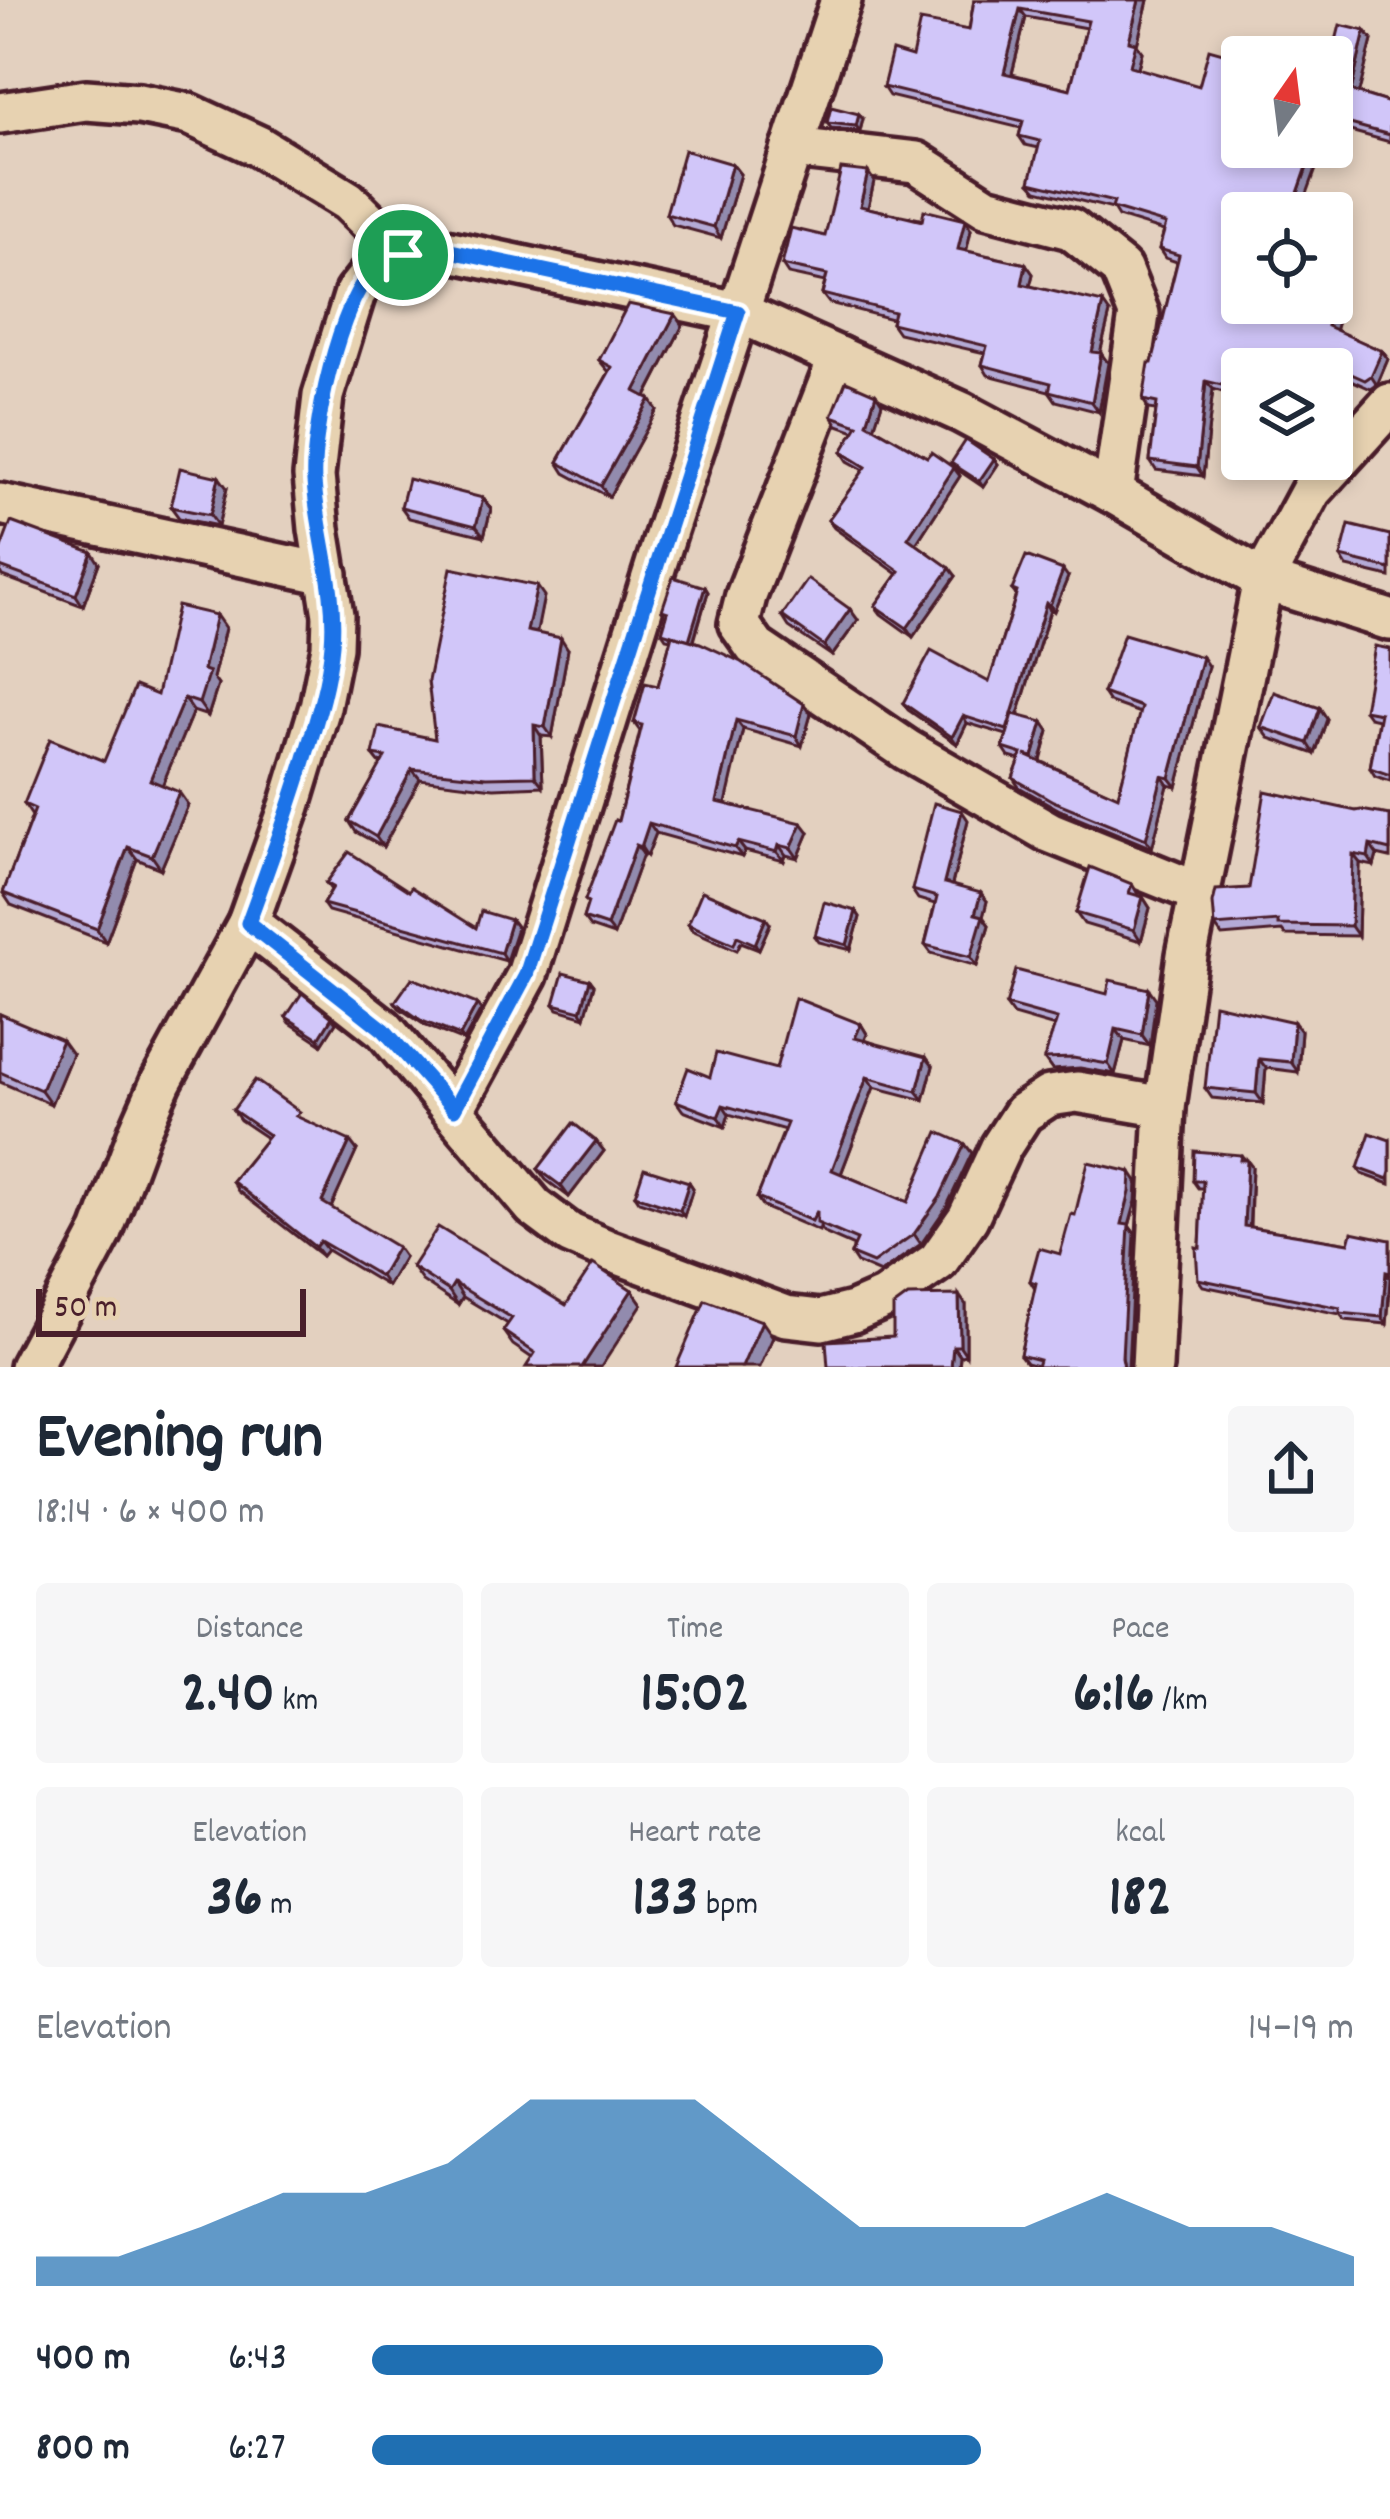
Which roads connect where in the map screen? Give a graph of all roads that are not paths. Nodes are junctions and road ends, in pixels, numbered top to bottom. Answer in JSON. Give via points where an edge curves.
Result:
{"nodes":[{"id":1,"x":841,"y":0,"type":"edge"},
{"id":2,"x":0,"y":113,"type":"edge"},
{"id":3,"x":792,"y":148,"type":"junction"},
{"id":4,"x":403,"y":255,"type":"junction"},
{"id":5,"x":738,"y":312,"type":"junction"},
{"id":6,"x":839,"y":357,"type":"junction"},
{"id":7,"x":1390,"y":404,"type":"edge"},
{"id":8,"x":1113,"y":493,"type":"junction"},
{"id":9,"x":0,"y":504,"type":"edge"},
{"id":10,"x":327,"y":574,"type":"junction"},
{"id":11,"x":1263,"y":580,"type":"junction"},
{"id":12,"x":1390,"y":620,"type":"edge"},
{"id":13,"x":1201,"y":893,"type":"junction"},
{"id":14,"x":248,"y":923,"type":"junction"},
{"id":15,"x":1165,"y":1108,"type":"junction"},
{"id":16,"x":454,"y":1109,"type":"junction"},
{"id":17,"x":30,"y":1367,"type":"edge"},
{"id":18,"x":1152,"y":1367,"type":"edge"}],
"edges":[{"from":1,"to":3,"type":"street"},
{"from":2,"to":4,"type":"street","via":[[86,100],[189,114],[348,202]]},
{"from":3,"to":5,"type":"street"},
{"from":3,"to":8,"type":"street","via":[[916,162],[986,208],[1071,229],[1120,269],[1139,314]]},
{"from":4,"to":5,"type":"street","via":[[446,250]]},
{"from":4,"to":10,"type":"street","via":[[378,265],[355,293],[322,396],[314,476]]},
{"from":5,"to":6,"type":"street"},
{"from":5,"to":16,"type":"street","via":[[526,975]]},
{"from":6,"to":8,"type":"street"},
{"from":6,"to":13,"type":"street","via":[[739,624],[756,648],[907,750],[1049,832]]},
{"from":7,"to":11,"type":"street","via":[[1311,491]]},
{"from":8,"to":11,"type":"street"},
{"from":9,"to":10,"type":"street"},
{"from":10,"to":14,"type":"street","via":[[332,647],[320,707]]},
{"from":11,"to":12,"type":"street"},
{"from":11,"to":13,"type":"street"},
{"from":13,"to":15,"type":"street"},
{"from":14,"to":16,"type":"street","via":[[384,1030]]},
{"from":14,"to":17,"type":"street","via":[[161,1082],[102,1232]]},
{"from":15,"to":16,"type":"street","via":[[1077,1092],[1048,1096],[1023,1114],[938,1261],[886,1298],[820,1320],[787,1316],[570,1234],[534,1207]]},
{"from":15,"to":18,"type":"street"}]}
